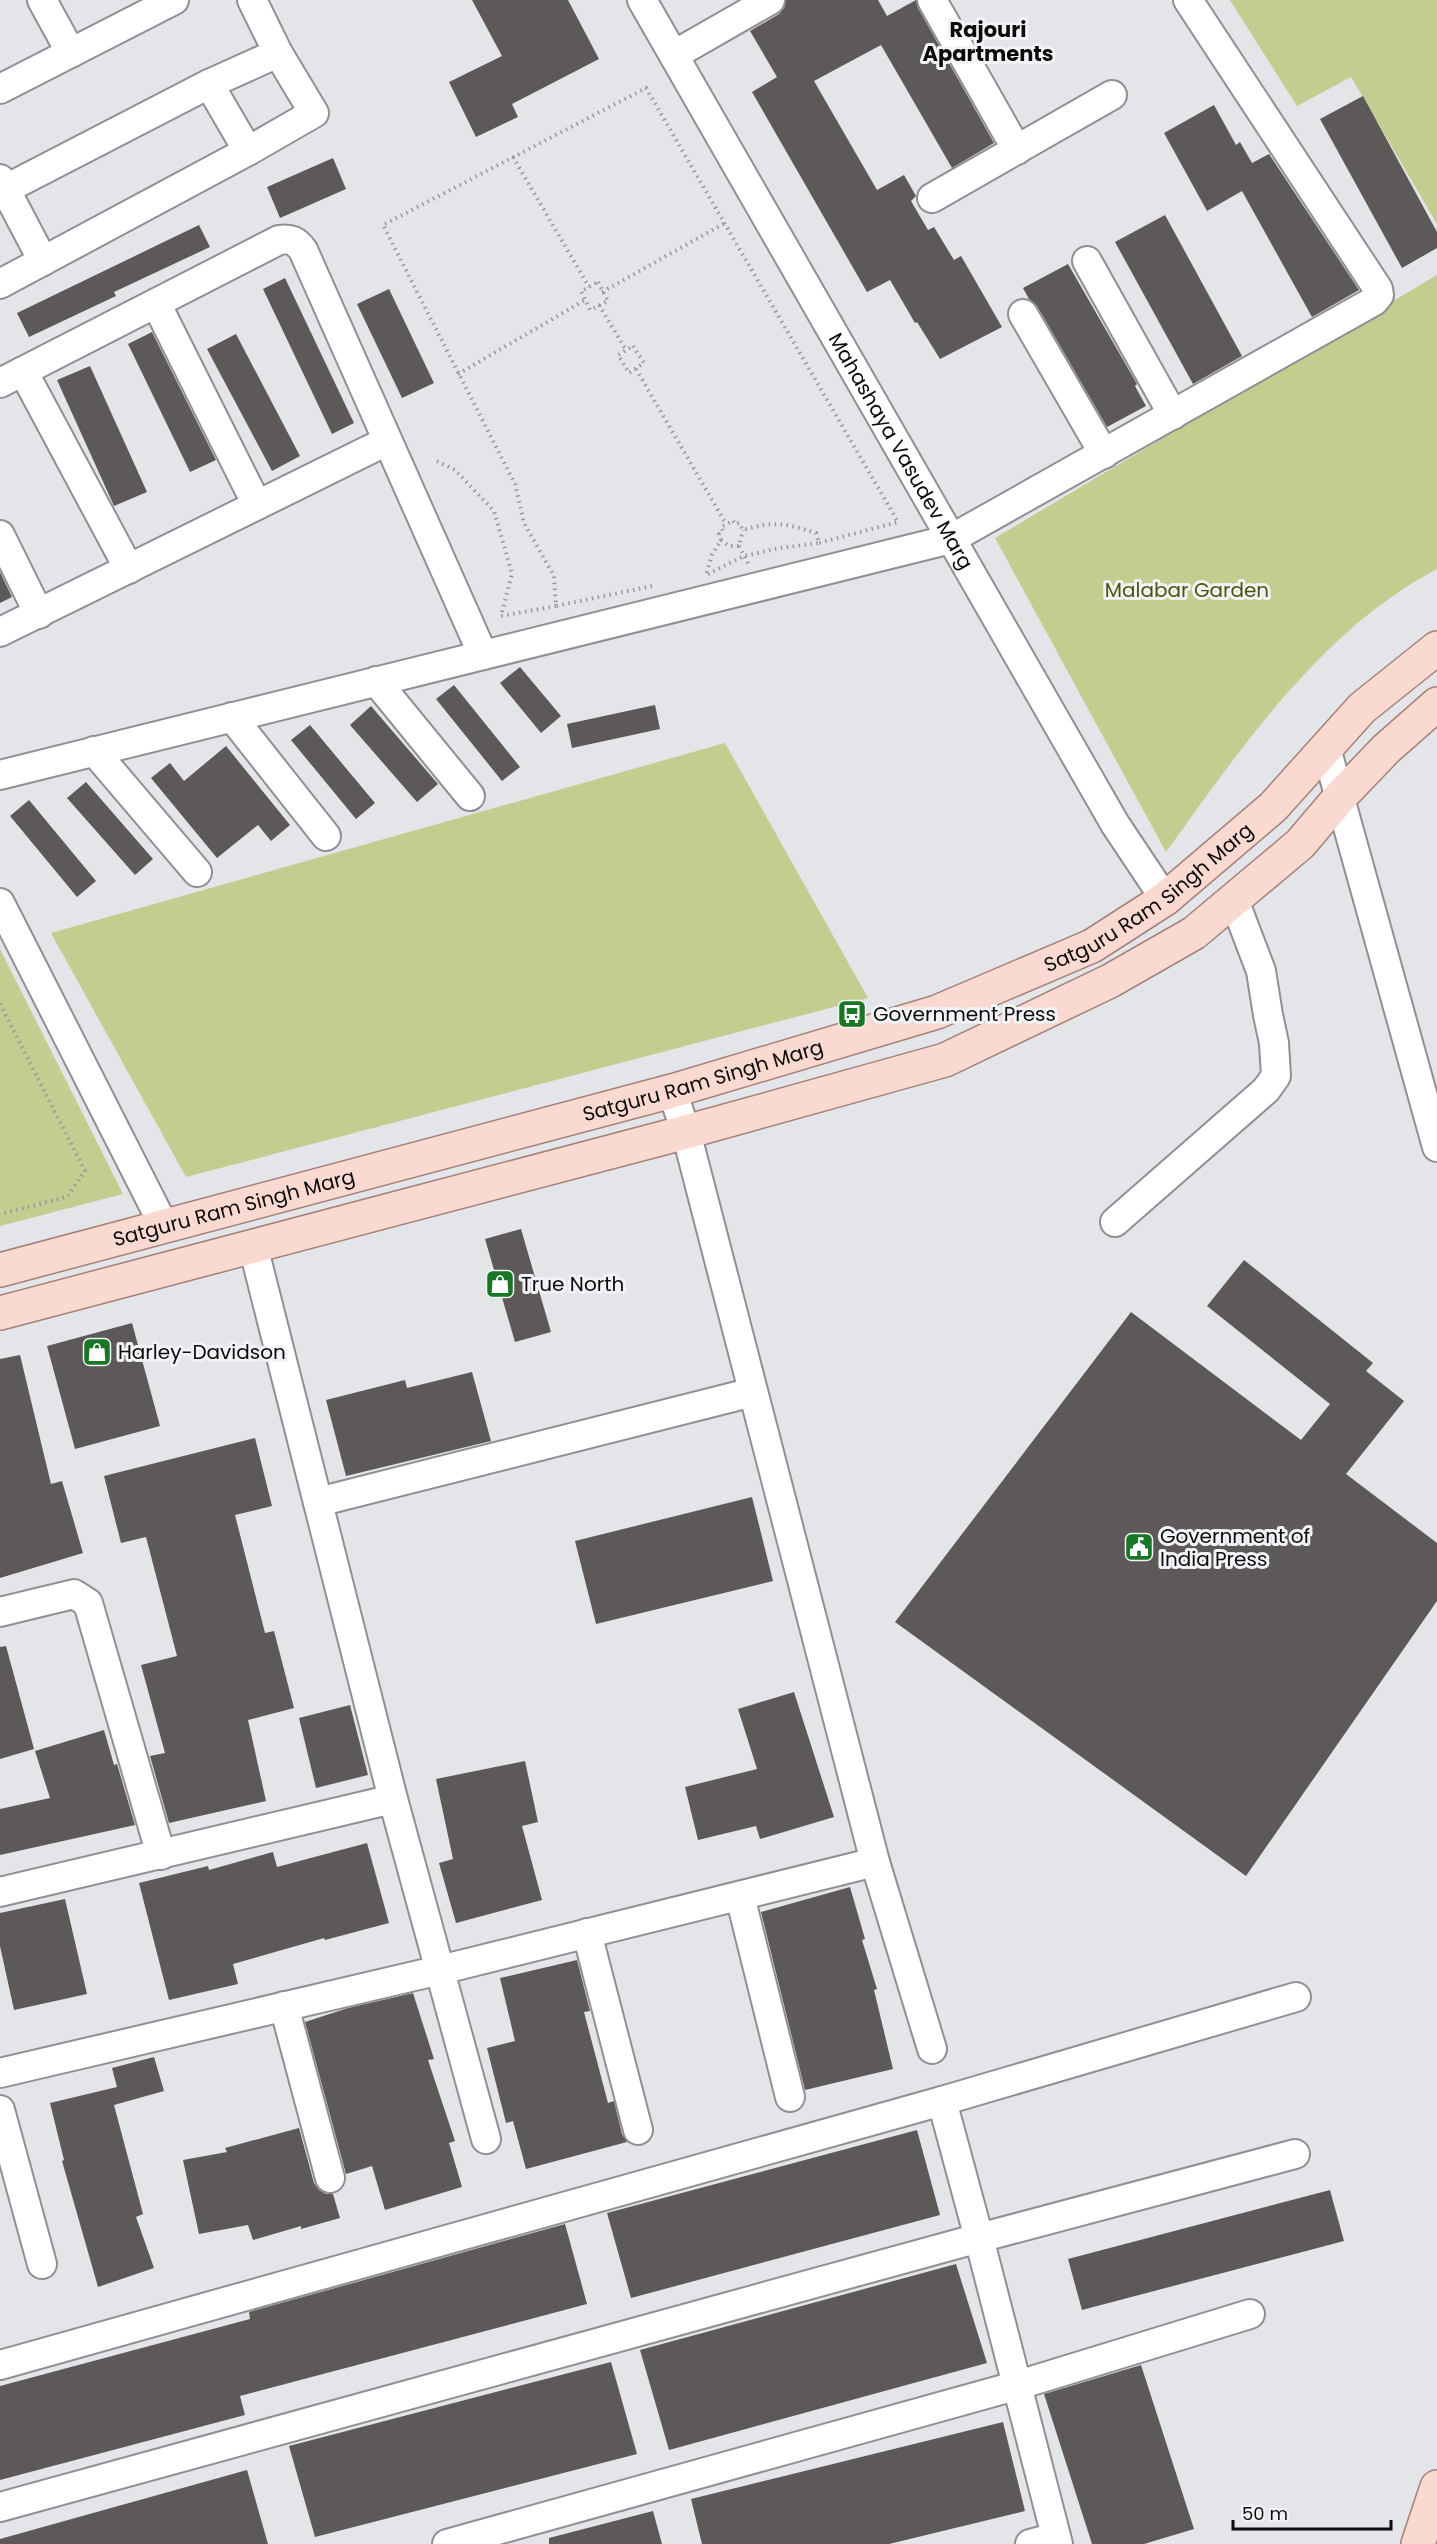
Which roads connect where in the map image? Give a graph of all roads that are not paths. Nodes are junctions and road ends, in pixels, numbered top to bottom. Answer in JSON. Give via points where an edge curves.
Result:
{"nodes":[{"id":1,"x":42,"y":0,"type":"edge"},
{"id":2,"x":174,"y":0,"type":"edge"},
{"id":3,"x":252,"y":0,"type":"edge"},
{"id":4,"x":642,"y":0,"type":"edge"},
{"id":5,"x":770,"y":0,"type":"edge"},
{"id":6,"x":932,"y":0,"type":"edge"},
{"id":7,"x":1188,"y":0,"type":"edge"},
{"id":8,"x":278,"y":52,"type":"junction"},
{"id":9,"x":71,"y":53,"type":"junction"},
{"id":10,"x":674,"y":55,"type":"junction"},
{"id":11,"x":209,"y":84,"type":"junction"},
{"id":12,"x":0,"y":89,"type":"edge"},
{"id":13,"x":1112,"y":95,"type":"dead end"},
{"id":14,"x":1017,"y":150,"type":"junction"},
{"id":15,"x":248,"y":151,"type":"junction"},
{"id":16,"x":2,"y":187,"type":"edge"},
{"id":17,"x":932,"y":198,"type":"dead end"},
{"id":18,"x":43,"y":261,"type":"junction"},
{"id":19,"x":1087,"y":261,"type":"dead end"},
{"id":20,"x":0,"y":284,"type":"edge"},
{"id":21,"x":156,"y":303,"type":"junction"},
{"id":22,"x":1023,"y":314,"type":"dead end"},
{"id":23,"x":11,"y":377,"type":"edge"},
{"id":24,"x":1173,"y":415,"type":"junction"},
{"id":25,"x":387,"y":441,"type":"junction"},
{"id":26,"x":1104,"y":454,"type":"junction"},
{"id":27,"x":258,"y":505,"type":"junction"},
{"id":28,"x":0,"y":535,"type":"edge"},
{"id":29,"x":951,"y":539,"type":"junction"},
{"id":30,"x":129,"y":569,"type":"junction"},
{"id":31,"x":39,"y":614,"type":"junction"},
{"id":32,"x":0,"y":632,"type":"edge"},
{"id":33,"x":1437,"y":648,"type":"edge"},
{"id":34,"x":483,"y":655,"type":"junction"},
{"id":35,"x":376,"y":681,"type":"junction"},
{"id":36,"x":1437,"y":704,"type":"edge"},
{"id":37,"x":232,"y":717,"type":"junction"},
{"id":38,"x":1326,"y":748,"type":"junction"},
{"id":39,"x":94,"y":752,"type":"junction"},
{"id":40,"x":0,"y":775,"type":"edge"},
{"id":41,"x":470,"y":796,"type":"dead end"},
{"id":42,"x":1340,"y":797,"type":"junction"},
{"id":43,"x":326,"y":836,"type":"dead end"},
{"id":44,"x":197,"y":872,"type":"dead end"},
{"id":45,"x":1165,"y":899,"type":"junction"},
{"id":46,"x":1234,"y":900,"type":"junction"},
{"id":47,"x":0,"y":903,"type":"edge"},
{"id":48,"x":1194,"y":933,"type":"junction"},
{"id":49,"x":672,"y":1091,"type":"junction"},
{"id":50,"x":686,"y":1132,"type":"junction"},
{"id":51,"x":1437,"y":1147,"type":"edge"},
{"id":52,"x":1115,"y":1222,"type":"dead end"},
{"id":53,"x":164,"y":1226,"type":"junction"},
{"id":54,"x":253,"y":1246,"type":"junction"},
{"id":55,"x":0,"y":1270,"type":"edge"},
{"id":56,"x":0,"y":1313,"type":"edge"},
{"id":57,"x":753,"y":1392,"type":"junction"},
{"id":58,"x":318,"y":1502,"type":"junction"},
{"id":59,"x":0,"y":1612,"type":"edge"},
{"id":60,"x":393,"y":1799,"type":"junction"},
{"id":61,"x":161,"y":1855,"type":"junction"},
{"id":62,"x":875,"y":1862,"type":"junction"},
{"id":63,"x":0,"y":1892,"type":"edge"},
{"id":64,"x":740,"y":1896,"type":"junction"},
{"id":65,"x":587,"y":1934,"type":"junction"},
{"id":66,"x":440,"y":1970,"type":"junction"},
{"id":67,"x":1296,"y":1997,"type":"dead end"},
{"id":68,"x":284,"y":2006,"type":"junction"},
{"id":69,"x":932,"y":2049,"type":"dead end"},
{"id":70,"x":0,"y":2073,"type":"edge"},
{"id":71,"x":790,"y":2097,"type":"dead end"},
{"id":72,"x":942,"y":2101,"type":"junction"},
{"id":73,"x":0,"y":2110,"type":"edge"},
{"id":74,"x":639,"y":2130,"type":"dead end"},
{"id":75,"x":486,"y":2139,"type":"dead end"},
{"id":76,"x":1295,"y":2154,"type":"dead end"},
{"id":77,"x":330,"y":2178,"type":"dead end"},
{"id":78,"x":979,"y":2238,"type":"junction"},
{"id":79,"x":42,"y":2264,"type":"dead end"},
{"id":80,"x":1250,"y":2314,"type":"dead end"},
{"id":81,"x":0,"y":2365,"type":"edge"},
{"id":82,"x":1015,"y":2386,"type":"junction"},
{"id":83,"x":1437,"y":2487,"type":"edge"},
{"id":84,"x":0,"y":2506,"type":"edge"},
{"id":85,"x":1048,"y":2542,"type":"edge"},
{"id":86,"x":447,"y":2544,"type":"edge"},
{"id":87,"x":1418,"y":2544,"type":"edge"}],
"edges":[{"from":1,"to":9,"type":"street"},
{"from":2,"to":9,"type":"street"},
{"from":3,"to":8,"type":"street"},
{"from":4,"to":10,"type":"street","name":"Mahashaya Vasudev Marg"},
{"from":5,"to":10,"type":"street"},
{"from":6,"to":14,"type":"street"},
{"from":7,"to":24,"type":"street","via":[[1379,295]]},
{"from":8,"to":11,"type":"street"},
{"from":8,"to":15,"type":"street","via":[[314,113]]},
{"from":9,"to":12,"type":"street"},
{"from":10,"to":29,"type":"street","name":"Mahashaya Vasudev Marg"},
{"from":11,"to":15,"type":"street"},
{"from":11,"to":16,"type":"street"},
{"from":13,"to":14,"type":"street"},
{"from":14,"to":17,"type":"street"},
{"from":15,"to":18,"type":"street"},
{"from":16,"to":18,"type":"street"},
{"from":18,"to":20,"type":"street"},
{"from":19,"to":24,"type":"street"},
{"from":21,"to":23,"type":"street"},
{"from":21,"to":25,"type":"street","via":[[279,240],[297,242]]},
{"from":21,"to":27,"type":"street"},
{"from":22,"to":26,"type":"street"},
{"from":23,"to":30,"type":"street"},
{"from":24,"to":26,"type":"street"},
{"from":25,"to":27,"type":"street"},
{"from":25,"to":34,"type":"street"},
{"from":26,"to":29,"type":"street"},
{"from":27,"to":30,"type":"street"},
{"from":28,"to":31,"type":"street"},
{"from":29,"to":34,"type":"street"},
{"from":29,"to":45,"type":"street","name":"Mahashaya Vasudev Marg","via":[[1114,824]]},
{"from":30,"to":31,"type":"street"},
{"from":31,"to":32,"type":"street"},
{"from":33,"to":38,"type":"main road","name":"Satguru Ram Singh Marg","via":[[1362,708]]},
{"from":34,"to":35,"type":"street"},
{"from":35,"to":37,"type":"street"},
{"from":35,"to":41,"type":"street"},
{"from":36,"to":42,"type":"main road"},
{"from":37,"to":39,"type":"street"},
{"from":37,"to":43,"type":"street"},
{"from":38,"to":42,"type":"street"},
{"from":38,"to":45,"type":"main road","name":"Satguru Ram Singh Marg","via":[[1273,807]]},
{"from":39,"to":40,"type":"street"},
{"from":39,"to":44,"type":"street"},
{"from":42,"to":46,"type":"main road","via":[[1300,844]]},
{"from":42,"to":51,"type":"street"},
{"from":45,"to":48,"type":"main road"},
{"from":45,"to":49,"type":"main road","name":"Satguru Ram Singh Marg","via":[[1092,946],[937,1012]]},
{"from":46,"to":48,"type":"main road"},
{"from":46,"to":52,"type":"street","via":[[1263,978],[1277,1059],[1276,1076],[1266,1090]]},
{"from":47,"to":53,"type":"street"},
{"from":48,"to":50,"type":"main road","via":[[1110,981],[945,1060]]},
{"from":49,"to":50,"type":"street"},
{"from":49,"to":53,"type":"main road","name":"Satguru Ram Singh Marg"},
{"from":50,"to":54,"type":"main road"},
{"from":50,"to":57,"type":"street"},
{"from":53,"to":55,"type":"main road","name":"Satguru Ram Singh Marg"},
{"from":54,"to":56,"type":"main road"},
{"from":54,"to":58,"type":"street"},
{"from":57,"to":58,"type":"street"},
{"from":57,"to":62,"type":"street"},
{"from":58,"to":60,"type":"street"},
{"from":59,"to":61,"type":"street","via":[[74,1593],[87,1603]]},
{"from":60,"to":61,"type":"street"},
{"from":60,"to":66,"type":"street"},
{"from":61,"to":63,"type":"street"},
{"from":62,"to":64,"type":"street"},
{"from":62,"to":69,"type":"street"},
{"from":64,"to":65,"type":"street"},
{"from":64,"to":71,"type":"street"},
{"from":65,"to":66,"type":"street"},
{"from":65,"to":74,"type":"street"},
{"from":66,"to":68,"type":"street"},
{"from":66,"to":75,"type":"street"},
{"from":67,"to":72,"type":"street"},
{"from":68,"to":70,"type":"street"},
{"from":68,"to":77,"type":"street"},
{"from":72,"to":78,"type":"street"},
{"from":72,"to":81,"type":"street"},
{"from":73,"to":79,"type":"street"},
{"from":76,"to":78,"type":"street"},
{"from":78,"to":82,"type":"street"},
{"from":78,"to":84,"type":"street"},
{"from":80,"to":82,"type":"street"},
{"from":82,"to":85,"type":"street"},
{"from":82,"to":86,"type":"street"},
{"from":83,"to":87,"type":"main road"}]}
